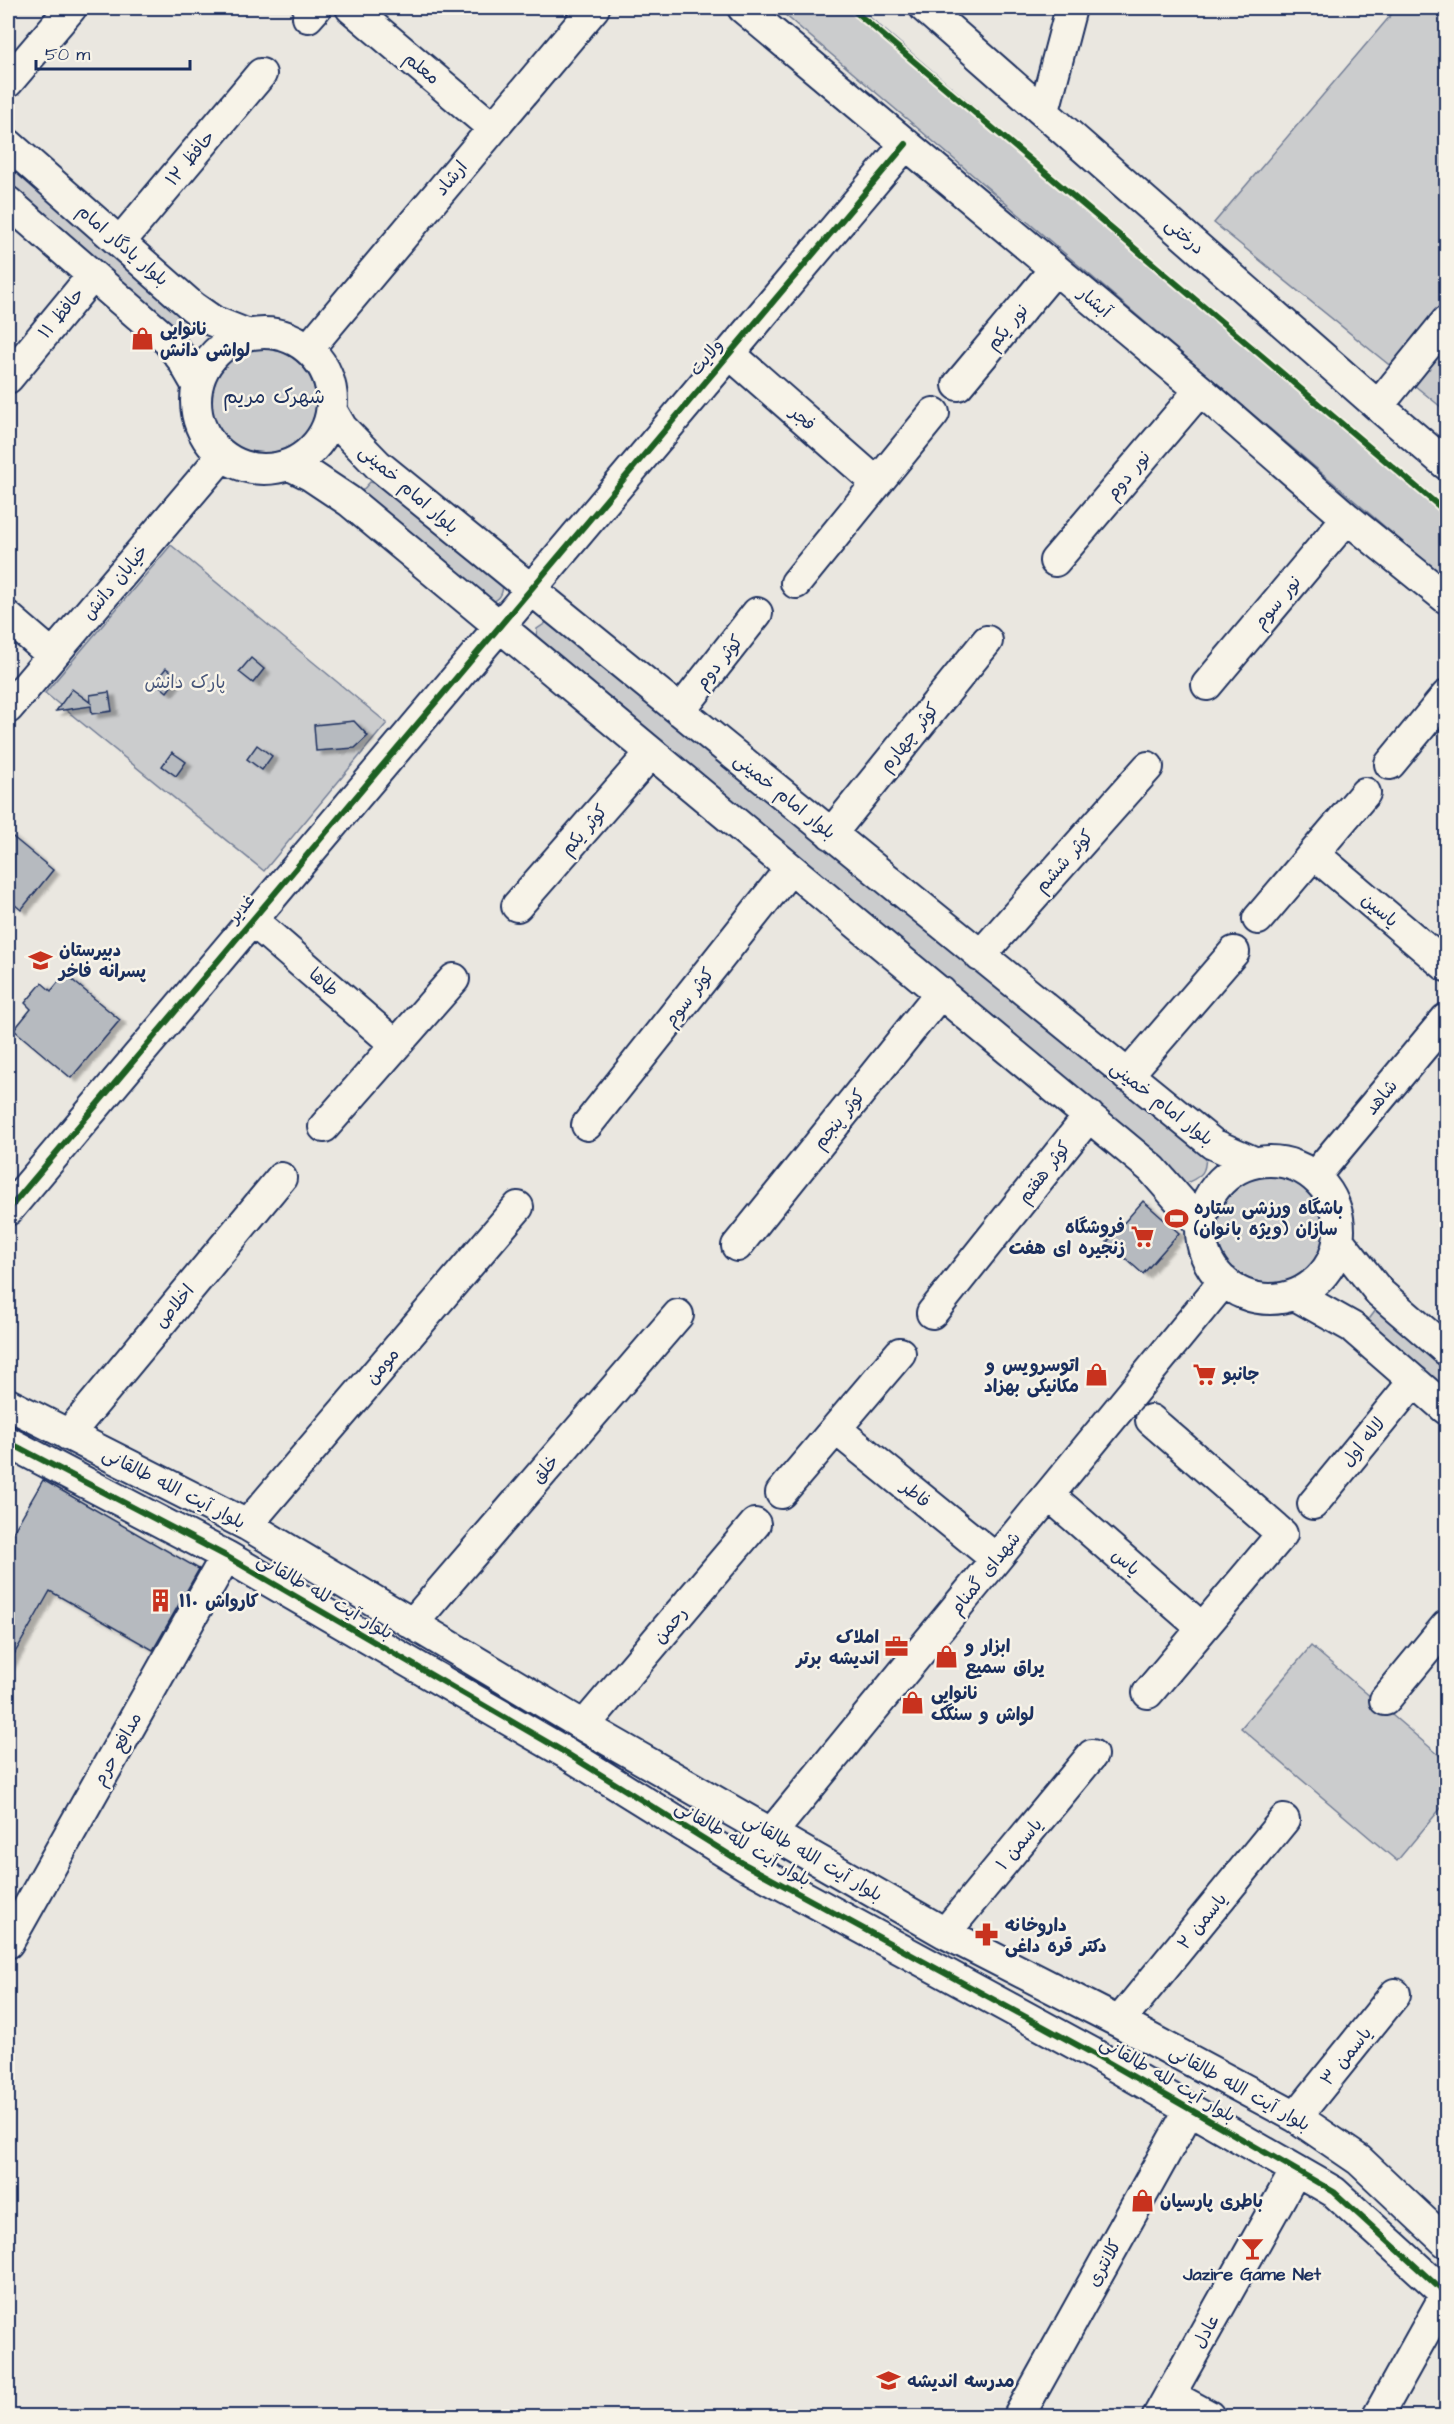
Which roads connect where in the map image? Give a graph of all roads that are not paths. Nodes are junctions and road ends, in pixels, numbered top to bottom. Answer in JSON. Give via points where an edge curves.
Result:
{"nodes":[{"id":1,"x":71,"y":8,"type":"edge"},
{"id":2,"x":351,"y":8,"type":"edge"},
{"id":3,"x":594,"y":8,"type":"edge"},
{"id":4,"x":743,"y":8,"type":"edge"},
{"id":5,"x":925,"y":8,"type":"edge"},
{"id":6,"x":1071,"y":8,"type":"edge"},
{"id":7,"x":261,"y":74,"type":"dead end"},
{"id":8,"x":8,"y":82,"type":"edge"},
{"id":9,"x":1044,"y":111,"type":"junction"},
{"id":10,"x":493,"y":128,"type":"junction"},
{"id":11,"x":8,"y":144,"type":"edge"},
{"id":12,"x":906,"y":144,"type":"junction"},
{"id":13,"x":8,"y":202,"type":"edge"},
{"id":14,"x":120,"y":242,"type":"junction"},
{"id":15,"x":1055,"y":269,"type":"junction"},
{"id":16,"x":92,"y":276,"type":"junction"},
{"id":17,"x":193,"y":307,"type":"junction"},
{"id":18,"x":1446,"y":322,"type":"edge"},
{"id":19,"x":246,"y":334,"type":"junction"},
{"id":20,"x":168,"y":341,"type":"junction"},
{"id":21,"x":309,"y":348,"type":"junction"},
{"id":22,"x":729,"y":353,"type":"junction"},
{"id":23,"x":8,"y":378,"type":"edge"},
{"id":24,"x":197,"y":385,"type":"junction"},
{"id":25,"x":958,"y":385,"type":"dead end"},
{"id":26,"x":1200,"y":390,"type":"junction"},
{"id":27,"x":1378,"y":406,"type":"junction"},
{"id":28,"x":332,"y":411,"type":"junction"},
{"id":29,"x":934,"y":413,"type":"dead end"},
{"id":30,"x":222,"y":456,"type":"junction"},
{"id":31,"x":1446,"y":464,"type":"edge"},
{"id":32,"x":290,"y":465,"type":"junction"},
{"id":33,"x":378,"y":465,"type":"junction"},
{"id":34,"x":877,"y":483,"type":"junction"},
{"id":35,"x":349,"y":501,"type":"junction"},
{"id":36,"x":1347,"y":518,"type":"junction"},
{"id":37,"x":1055,"y":561,"type":"dead end"},
{"id":38,"x":796,"y":583,"type":"dead end"},
{"id":39,"x":528,"y":589,"type":"junction"},
{"id":40,"x":1446,"y":598,"type":"edge"},
{"id":41,"x":758,"y":613,"type":"dead end"},
{"id":42,"x":8,"y":618,"type":"edge"},
{"id":43,"x":498,"y":626,"type":"junction"},
{"id":44,"x":987,"y":641,"type":"dead end"},
{"id":45,"x":52,"y":656,"type":"junction"},
{"id":46,"x":1207,"y":686,"type":"dead end"},
{"id":47,"x":1446,"y":696,"type":"edge"},
{"id":48,"x":8,"y":708,"type":"edge"},
{"id":49,"x":680,"y":711,"type":"junction"},
{"id":50,"x":651,"y":754,"type":"junction"},
{"id":51,"x":1390,"y":764,"type":"dead end"},
{"id":52,"x":1148,"y":767,"type":"dead end"},
{"id":53,"x":1365,"y":793,"type":"dead end"},
{"id":54,"x":831,"y":834,"type":"junction"},
{"id":55,"x":1314,"y":854,"type":"junction"},
{"id":56,"x":790,"y":869,"type":"junction"},
{"id":57,"x":518,"y":906,"type":"dead end"},
{"id":58,"x":251,"y":919,"type":"junction"},
{"id":59,"x":1258,"y":919,"type":"dead end"},
{"id":60,"x":1234,"y":952,"type":"dead end"},
{"id":61,"x":980,"y":956,"type":"junction"},
{"id":62,"x":1446,"y":966,"type":"edge"},
{"id":63,"x":454,"y":979,"type":"dead end"},
{"id":64,"x":941,"y":992,"type":"junction"},
{"id":65,"x":1446,"y":1019,"type":"edge"},
{"id":66,"x":396,"y":1045,"type":"junction"},
{"id":67,"x":1127,"y":1076,"type":"junction"},
{"id":68,"x":1089,"y":1116,"type":"junction"},
{"id":69,"x":587,"y":1125,"type":"dead end"},
{"id":70,"x":324,"y":1127,"type":"dead end"},
{"id":71,"x":1254,"y":1162,"type":"junction"},
{"id":72,"x":1315,"y":1176,"type":"junction"},
{"id":73,"x":281,"y":1178,"type":"dead end"},
{"id":74,"x":518,"y":1207,"type":"dead end"},
{"id":75,"x":8,"y":1210,"type":"edge"},
{"id":76,"x":1201,"y":1226,"type":"junction"},
{"id":77,"x":1339,"y":1241,"type":"junction"},
{"id":78,"x":737,"y":1246,"type":"dead end"},
{"id":79,"x":1224,"y":1281,"type":"junction"},
{"id":80,"x":1295,"y":1295,"type":"junction"},
{"id":81,"x":932,"y":1313,"type":"dead end"},
{"id":82,"x":678,"y":1315,"type":"dead end"},
{"id":83,"x":1445,"y":1346,"type":"edge"},
{"id":84,"x":900,"y":1353,"type":"dead end"},
{"id":85,"x":1414,"y":1381,"type":"junction"},
{"id":86,"x":8,"y":1404,"type":"edge"},
{"id":87,"x":1446,"y":1408,"type":"edge"},
{"id":88,"x":1151,"y":1420,"type":"dead end"},
{"id":89,"x":836,"y":1429,"type":"junction"},
{"id":90,"x":68,"y":1435,"type":"junction"},
{"id":91,"x":8,"y":1442,"type":"edge"},
{"id":92,"x":782,"y":1493,"type":"dead end"},
{"id":93,"x":1049,"y":1495,"type":"junction"},
{"id":94,"x":1313,"y":1504,"type":"dead end"},
{"id":95,"x":755,"y":1524,"type":"dead end"},
{"id":96,"x":247,"y":1525,"type":"junction"},
{"id":97,"x":226,"y":1556,"type":"junction"},
{"id":98,"x":996,"y":1559,"type":"junction"},
{"id":99,"x":413,"y":1623,"type":"junction"},
{"id":100,"x":1446,"y":1626,"type":"edge"},
{"id":101,"x":1202,"y":1628,"type":"junction"},
{"id":102,"x":1148,"y":1693,"type":"dead end"},
{"id":103,"x":1385,"y":1700,"type":"dead end"},
{"id":104,"x":584,"y":1726,"type":"junction"},
{"id":105,"x":1092,"y":1755,"type":"dead end"},
{"id":106,"x":1284,"y":1820,"type":"dead end"},
{"id":107,"x":772,"y":1833,"type":"junction"},
{"id":108,"x":746,"y":1865,"type":"junction"},
{"id":109,"x":945,"y":1933,"type":"junction"},
{"id":110,"x":8,"y":1943,"type":"edge"},
{"id":111,"x":1395,"y":1995,"type":"dead end"},
{"id":112,"x":1119,"y":2022,"type":"junction"},
{"id":113,"x":1190,"y":2109,"type":"junction"},
{"id":114,"x":1296,"y":2117,"type":"junction"},
{"id":115,"x":1296,"y":2170,"type":"junction"},
{"id":116,"x":1446,"y":2240,"type":"edge"},
{"id":117,"x":1446,"y":2294,"type":"edge"},
{"id":118,"x":1164,"y":2406,"type":"edge"},
{"id":119,"x":1019,"y":2416,"type":"edge"},
{"id":120,"x":1209,"y":2416,"type":"edge"},
{"id":121,"x":1378,"y":2416,"type":"edge"}],
"edges":[{"from":1,"to":8,"type":"street"},
{"from":2,"to":10,"type":"street","name":"معلم"},
{"from":3,"to":10,"type":"street","name":"ارشاد"},
{"from":4,"to":12,"type":"street","name":"آبشار"},
{"from":5,"to":9,"type":"street","name":"درختی"},
{"from":6,"to":9,"type":"street"},
{"from":7,"to":14,"type":"street","name":"حافظ ۱۲"},
{"from":9,"to":27,"type":"street","name":"درختی"},
{"from":10,"to":21,"type":"street","name":"ارشاد"},
{"from":11,"to":14,"type":"street","name":"بلوار یادگار امام"},
{"from":12,"to":15,"type":"street","name":"آبشار"},
{"from":12,"to":22,"type":"street","name":"ولایت"},
{"from":13,"to":16,"type":"street"},
{"from":14,"to":17,"type":"street","name":"بلوار یادگار امام"},
{"from":15,"to":25,"type":"street","name":"نور یکم"},
{"from":15,"to":26,"type":"street","name":"آبشار"},
{"from":16,"to":20,"type":"street"},
{"from":16,"to":23,"type":"street","name":"حافظ ۱۱"},
{"from":17,"to":19,"type":"street","name":"بلوار یادگار امام","via":[[213,321]]},
{"from":17,"to":20,"type":"street","via":[[192,333]]},
{"from":18,"to":27,"type":"street"},
{"from":19,"to":21,"type":"street","via":[[278,334]]},
{"from":19,"to":24,"type":"street","via":[[210,358]]},
{"from":20,"to":24,"type":"street"},
{"from":21,"to":28,"type":"street","via":[[323,366],[331,388]]},
{"from":22,"to":34,"type":"street","name":"فجر"},
{"from":22,"to":39,"type":"street","name":"ولایت"},
{"from":24,"to":30,"type":"street","via":[[198,420],[207,440]]},
{"from":26,"to":36,"type":"street","name":"آبشار"},
{"from":26,"to":37,"type":"street","name":"نور دوم"},
{"from":27,"to":31,"type":"street","name":"درختی"},
{"from":28,"to":32,"type":"street","via":[[318,444]]},
{"from":28,"to":33,"type":"street","name":"بلوار امام خمینی","via":[[342,428]]},
{"from":29,"to":34,"type":"street"},
{"from":30,"to":32,"type":"street","via":[[243,467],[267,470]]},
{"from":30,"to":45,"type":"street","name":"خیابان دانش"},
{"from":32,"to":35,"type":"street"},
{"from":33,"to":35,"type":"street","via":[[365,463],[349,473],[343,482]]},
{"from":33,"to":39,"type":"street","name":"بلوار امام خمینی"},
{"from":34,"to":38,"type":"street"},
{"from":35,"to":43,"type":"street"},
{"from":36,"to":40,"type":"street","name":"آبشار"},
{"from":36,"to":46,"type":"street","name":"نور سوم"},
{"from":39,"to":43,"type":"street","name":"ولایت"},
{"from":39,"to":49,"type":"street","name":"بلوار امام خمینی"},
{"from":41,"to":49,"type":"street","name":"کوثر دوم"},
{"from":42,"to":45,"type":"street"},
{"from":43,"to":50,"type":"street"},
{"from":43,"to":58,"type":"street","name":"غدیر"},
{"from":44,"to":54,"type":"street","name":"کوثر چهارم"},
{"from":45,"to":48,"type":"street","name":"خیابان دانش"},
{"from":47,"to":51,"type":"street"},
{"from":49,"to":54,"type":"street","name":"بلوار امام خمینی"},
{"from":50,"to":56,"type":"street"},
{"from":50,"to":57,"type":"street","name":"کوثر یکم"},
{"from":52,"to":61,"type":"street","name":"کوثر ششم"},
{"from":53,"to":55,"type":"street"},
{"from":54,"to":61,"type":"street","name":"بلوار امام خمینی"},
{"from":55,"to":59,"type":"street"},
{"from":55,"to":62,"type":"street","name":"یاسین"},
{"from":56,"to":64,"type":"street"},
{"from":56,"to":69,"type":"street","name":"کوثر سوم"},
{"from":58,"to":66,"type":"street","name":"طاها"},
{"from":58,"to":75,"type":"street","name":"غدیر"},
{"from":60,"to":67,"type":"street"},
{"from":61,"to":67,"type":"street","name":"بلوار امام خمینی"},
{"from":63,"to":66,"type":"street"},
{"from":64,"to":68,"type":"street"},
{"from":64,"to":78,"type":"street","name":"کوثر پنجم"},
{"from":65,"to":72,"type":"street","name":"شاهد"},
{"from":66,"to":70,"type":"street"},
{"from":67,"to":71,"type":"street","name":"بلوار امام خمینی","via":[[1213,1144]]},
{"from":68,"to":76,"type":"street","via":[[1152,1169]]},
{"from":68,"to":81,"type":"street","name":"کوثر هفتم"},
{"from":71,"to":72,"type":"street","via":[[1275,1160],[1297,1165]]},
{"from":71,"to":76,"type":"street","via":[[1233,1170],[1217,1185],[1206,1204]]},
{"from":72,"to":77,"type":"street","via":[[1330,1195],[1339,1217]]},
{"from":73,"to":90,"type":"street","name":"اخلاص"},
{"from":74,"to":96,"type":"street","name":"مومن"},
{"from":76,"to":79,"type":"street","via":[[1203,1246]]},
{"from":77,"to":80,"type":"street","via":[[1330,1264],[1315,1282]]},
{"from":77,"to":83,"type":"street","via":[[1380,1293]]},
{"from":79,"to":80,"type":"street","via":[[1257,1298]]},
{"from":79,"to":93,"type":"street","name":"شهدای گمنام"},
{"from":80,"to":85,"type":"street","via":[[1352,1327]]},
{"from":82,"to":99,"type":"street","name":"خلق"},
{"from":84,"to":89,"type":"street"},
{"from":85,"to":87,"type":"street"},
{"from":85,"to":94,"type":"street","name":"لاله اول"},
{"from":86,"to":90,"type":"street","name":"بلوار آیت الله طالقانی"},
{"from":88,"to":101,"type":"street","via":[[1282,1534]]},
{"from":89,"to":92,"type":"street"},
{"from":89,"to":98,"type":"street","name":"فاطر"},
{"from":90,"to":96,"type":"street","name":"بلوار آیت الله طالقانی"},
{"from":91,"to":97,"type":"street","name":"بلوار آیت لله طالقانی"},
{"from":93,"to":98,"type":"street","name":"شهدای گمنام"},
{"from":93,"to":101,"type":"street","name":"یاس"},
{"from":95,"to":104,"type":"street","name":"رحمن"},
{"from":96,"to":99,"type":"street","name":"بلوار آیت الله طالقانی"},
{"from":97,"to":108,"type":"street","name":"بلوار آیت لله طالقانی","via":[[566,1754]]},
{"from":97,"to":110,"type":"street","name":"مدافع حرم"},
{"from":98,"to":107,"type":"street","name":"شهدای گمنام"},
{"from":99,"to":104,"type":"street","name":"بلوار آیت الله طالقانی"},
{"from":100,"to":103,"type":"street"},
{"from":101,"to":102,"type":"street"},
{"from":104,"to":107,"type":"street","name":"بلوار آیت الله طالقانی"},
{"from":105,"to":109,"type":"street","name":"یاسمن ۱"},
{"from":106,"to":112,"type":"street","name":"یاسمن ۲"},
{"from":107,"to":108,"type":"street","name":"شهدای گمنام"},
{"from":107,"to":109,"type":"street","name":"بلوار آیت الله طالقانی"},
{"from":108,"to":113,"type":"street","name":"بلوار آیت لله طالقانی"},
{"from":109,"to":112,"type":"street","name":"بلوار آیت الله طالقانی"},
{"from":111,"to":114,"type":"street","name":"یاسمن ۳"},
{"from":112,"to":114,"type":"street","name":"بلوار آیت الله طالقانی"},
{"from":113,"to":115,"type":"street","name":"بلوار آیت لله طالقانی"},
{"from":113,"to":119,"type":"street","name":"کلانتری"},
{"from":114,"to":116,"type":"street","name":"بلوار آیت الله طالقانی","via":[[1359,2160]]},
{"from":115,"to":117,"type":"street","name":"بلوار آیت لله طالقانی","via":[[1334,2192]]},
{"from":115,"to":118,"type":"street","name":"عادل"},
{"from":117,"to":121,"type":"street"},
{"from":118,"to":120,"type":"street"}]}
